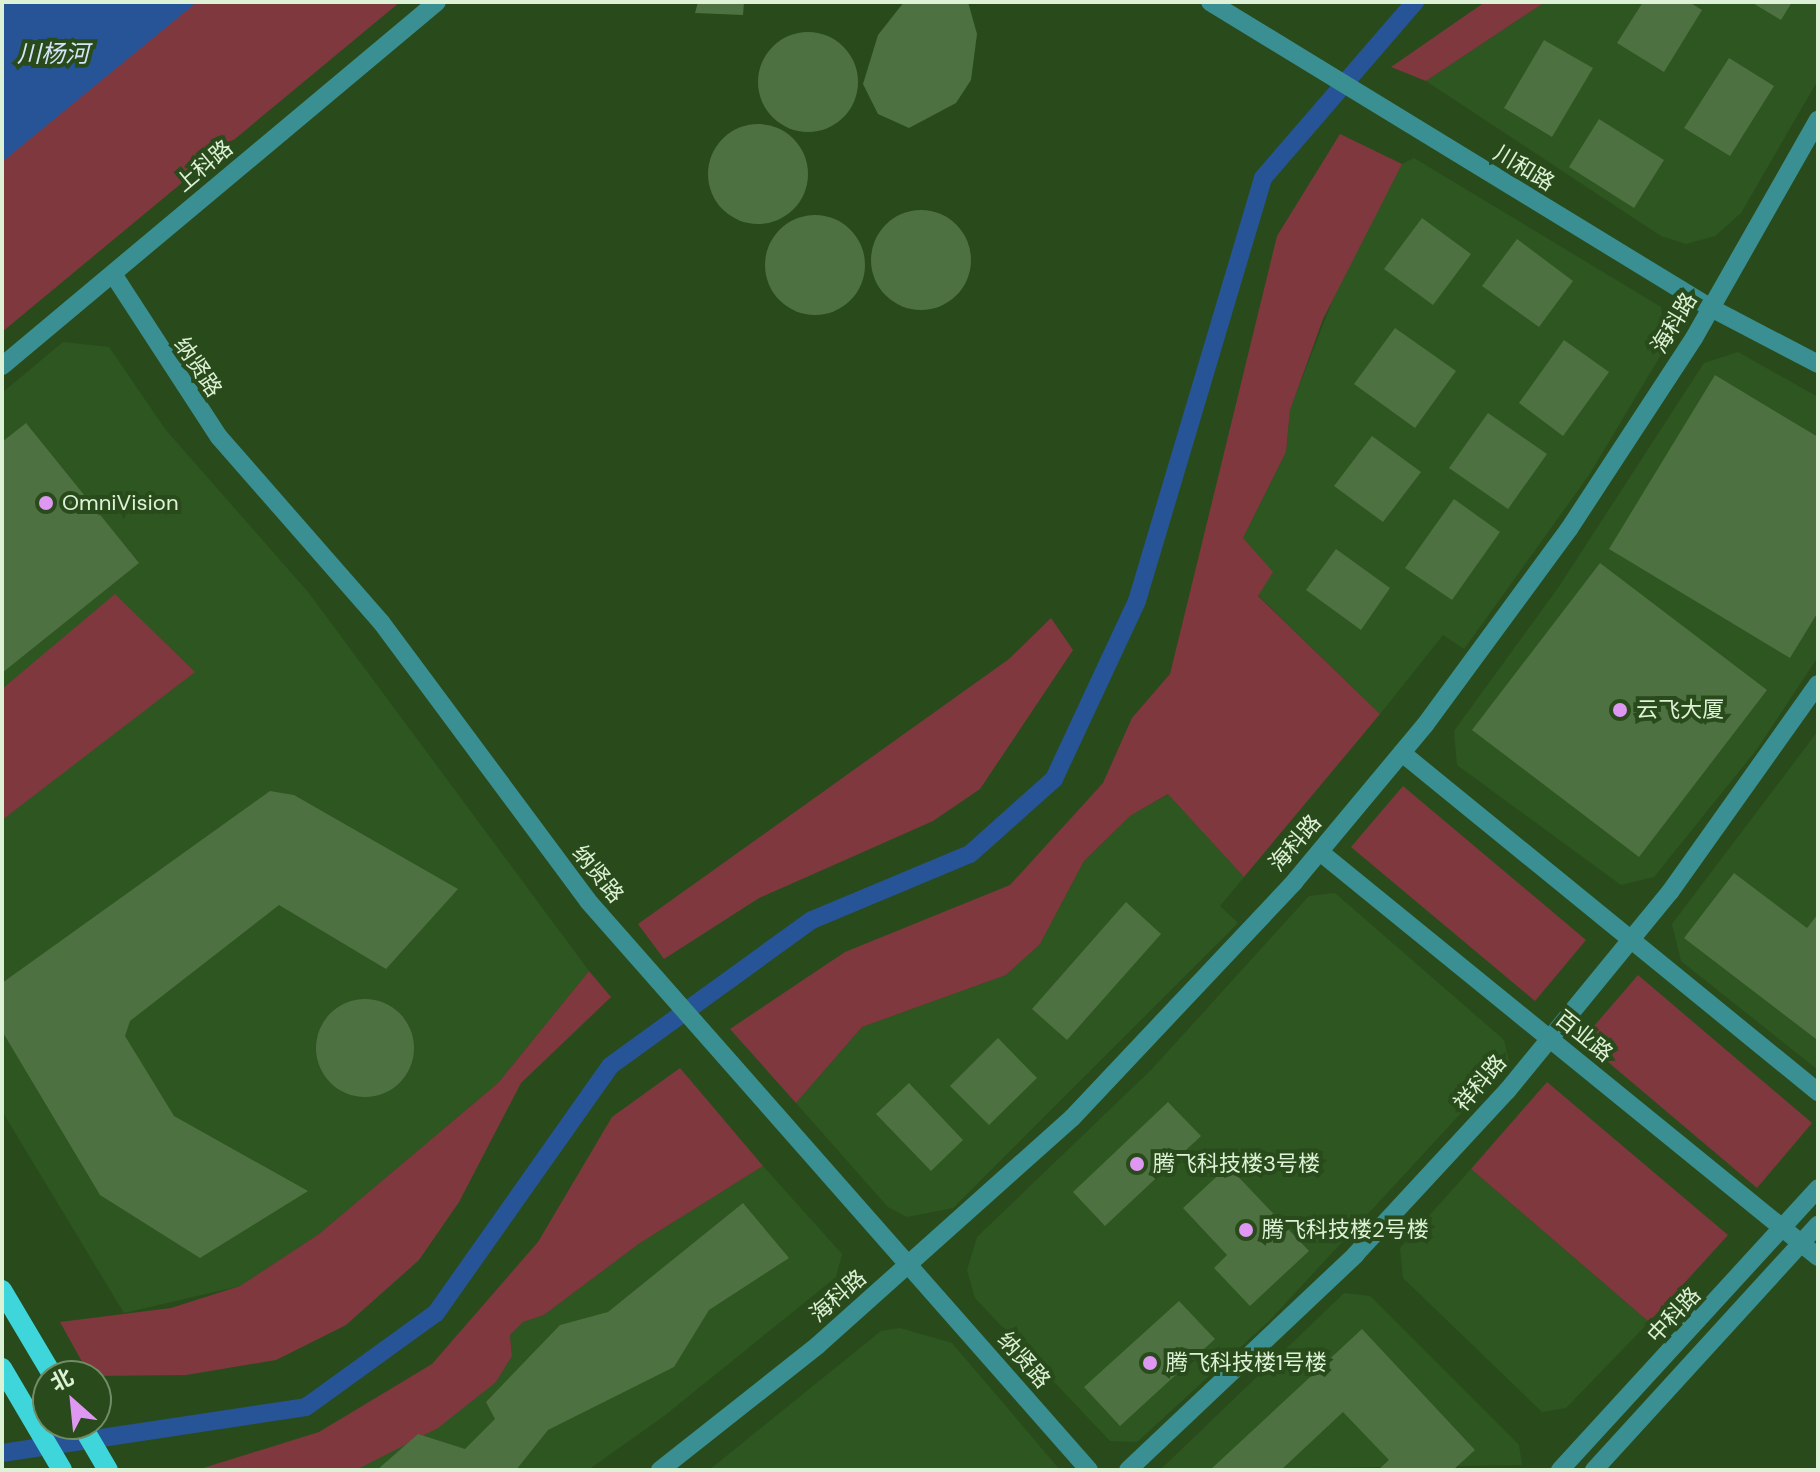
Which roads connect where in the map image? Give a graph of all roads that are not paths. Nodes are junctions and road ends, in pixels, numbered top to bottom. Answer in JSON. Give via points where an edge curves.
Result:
{"nodes":[{"id":1,"x":437,"y":2,"type":"edge"},
{"id":2,"x":1210,"y":2,"type":"edge"},
{"id":3,"x":1818,"y":120,"type":"edge"},
{"id":4,"x":113,"y":274,"type":"junction"},
{"id":5,"x":1711,"y":308,"type":"junction"},
{"id":6,"x":1818,"y":364,"type":"edge"},
{"id":7,"x":2,"y":366,"type":"edge"},
{"id":8,"x":1818,"y":684,"type":"edge"},
{"id":9,"x":1402,"y":753,"type":"junction"},
{"id":10,"x":1320,"y":852,"type":"junction"},
{"id":11,"x":1631,"y":940,"type":"junction"},
{"id":12,"x":1550,"y":1039,"type":"junction"},
{"id":13,"x":1818,"y":1092,"type":"edge"},
{"id":14,"x":1818,"y":1188,"type":"edge"},
{"id":15,"x":1818,"y":1225,"type":"edge"},
{"id":16,"x":1783,"y":1229,"type":"junction"},
{"id":17,"x":1802,"y":1244,"type":"junction"},
{"id":18,"x":1818,"y":1257,"type":"edge"},
{"id":19,"x":909,"y":1266,"type":"junction"},
{"id":20,"x":2,"y":1290,"type":"edge"},
{"id":21,"x":44,"y":1360,"type":"edge"},
{"id":22,"x":2,"y":1368,"type":"edge"},
{"id":23,"x":90,"y":1440,"type":"edge"},
{"id":24,"x":62,"y":1470,"type":"edge"},
{"id":25,"x":108,"y":1470,"type":"edge"},
{"id":26,"x":660,"y":1470,"type":"edge"},
{"id":27,"x":1089,"y":1470,"type":"edge"},
{"id":28,"x":1128,"y":1470,"type":"edge"},
{"id":29,"x":1560,"y":1470,"type":"edge"},
{"id":30,"x":1594,"y":1470,"type":"edge"}],
"edges":[{"from":1,"to":4,"type":"street","name":"上科路"},
{"from":2,"to":5,"type":"street","name":"川和路"},
{"from":3,"to":5,"type":"street","name":"海科路"},
{"from":4,"to":7,"type":"street","name":"上科路"},
{"from":4,"to":19,"type":"street","name":"纳贤路","via":[[219,437],[381,622],[641,964]]},
{"from":5,"to":6,"type":"street","name":"川和路"},
{"from":5,"to":9,"type":"street","name":"海科路","via":[[1569,529]]},
{"from":8,"to":11,"type":"street","name":"祥科路"},
{"from":9,"to":10,"type":"street","name":"海科路"},
{"from":9,"to":11,"type":"street"},
{"from":10,"to":12,"type":"street","name":"百业路"},
{"from":10,"to":19,"type":"street","name":"海科路","via":[[1072,1118]]},
{"from":11,"to":12,"type":"street","name":"祥科路"},
{"from":11,"to":13,"type":"street"},
{"from":12,"to":16,"type":"street","name":"百业路"},
{"from":12,"to":28,"type":"street","name":"祥科路","via":[[1355,1255]]},
{"from":14,"to":16,"type":"street","name":"中科路"},
{"from":15,"to":17,"type":"street"},
{"from":16,"to":17,"type":"street","name":"百业路"},
{"from":16,"to":29,"type":"street","name":"中科路"},
{"from":17,"to":18,"type":"street","name":"百业路"},
{"from":17,"to":30,"type":"street"},
{"from":19,"to":26,"type":"street","name":"海科路"},
{"from":19,"to":27,"type":"street","name":"纳贤路"},
{"from":20,"to":21,"type":"main road"},
{"from":22,"to":24,"type":"main road"},
{"from":23,"to":25,"type":"main road"}]}
